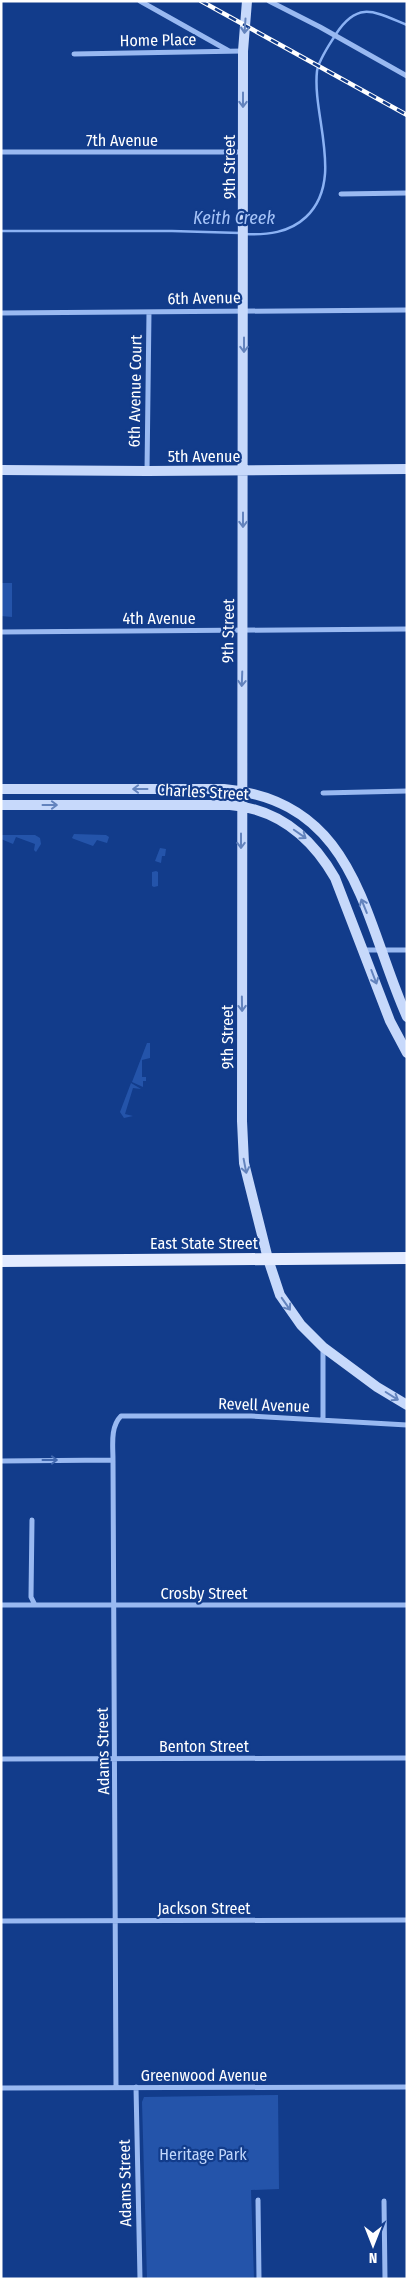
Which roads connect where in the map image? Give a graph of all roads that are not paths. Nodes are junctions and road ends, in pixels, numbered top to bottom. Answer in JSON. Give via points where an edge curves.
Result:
{"nodes":[{"id":1,"x":140,"y":1,"type":"edge"},
{"id":2,"x":247,"y":1,"type":"edge"},
{"id":3,"x":269,"y":1,"type":"edge"},
{"id":4,"x":243,"y":51,"type":"junction"},
{"id":5,"x":229,"y":52,"type":"junction"},
{"id":6,"x":74,"y":54,"type":"dead end"},
{"id":7,"x":407,"y":76,"type":"edge"},
{"id":8,"x":1,"y":152,"type":"edge"},
{"id":9,"x":243,"y":152,"type":"junction"},
{"id":10,"x":407,"y":193,"type":"edge"},
{"id":11,"x":341,"y":194,"type":"dead end"},
{"id":12,"x":244,"y":310,"type":"junction"},
{"id":13,"x":407,"y":310,"type":"edge"},
{"id":14,"x":148,"y":312,"type":"junction"},
{"id":15,"x":1,"y":313,"type":"edge"},
{"id":16,"x":407,"y":469,"type":"edge"},
{"id":17,"x":1,"y":470,"type":"edge"},
{"id":18,"x":147,"y":471,"type":"junction"},
{"id":19,"x":243,"y":471,"type":"junction"},
{"id":20,"x":244,"y":630,"type":"junction"},
{"id":21,"x":407,"y":630,"type":"edge"},
{"id":22,"x":1,"y":632,"type":"edge"},
{"id":23,"x":1,"y":789,"type":"edge"},
{"id":24,"x":241,"y":791,"type":"junction"},
{"id":25,"x":407,"y":791,"type":"edge"},
{"id":26,"x":323,"y":793,"type":"dead end"},
{"id":27,"x":1,"y":805,"type":"edge"},
{"id":28,"x":241,"y":806,"type":"junction"},
{"id":29,"x":364,"y":950,"type":"junction"},
{"id":30,"x":382,"y":950,"type":"junction"},
{"id":31,"x":407,"y":950,"type":"edge"},
{"id":32,"x":407,"y":1017,"type":"edge"},
{"id":33,"x":407,"y":1053,"type":"edge"},
{"id":34,"x":407,"y":1258,"type":"edge"},
{"id":35,"x":268,"y":1259,"type":"junction"},
{"id":36,"x":1,"y":1261,"type":"edge"},
{"id":37,"x":323,"y":1347,"type":"junction"},
{"id":38,"x":407,"y":1405,"type":"edge"},
{"id":39,"x":121,"y":1416,"type":"joint"},
{"id":40,"x":323,"y":1419,"type":"junction"},
{"id":41,"x":407,"y":1425,"type":"edge"},
{"id":42,"x":113,"y":1460,"type":"junction"},
{"id":43,"x":1,"y":1461,"type":"edge"},
{"id":44,"x":32,"y":1520,"type":"dead end"},
{"id":45,"x":35,"y":1605,"type":"junction"},
{"id":46,"x":113,"y":1605,"type":"junction"},
{"id":47,"x":407,"y":1605,"type":"edge"},
{"id":48,"x":1,"y":1606,"type":"edge"},
{"id":49,"x":407,"y":1758,"type":"edge"},
{"id":50,"x":116,"y":1759,"type":"junction"},
{"id":51,"x":1,"y":1760,"type":"edge"},
{"id":52,"x":407,"y":1920,"type":"edge"},
{"id":53,"x":1,"y":1921,"type":"edge"},
{"id":54,"x":116,"y":1921,"type":"junction"},
{"id":55,"x":116,"y":2087,"type":"junction"},
{"id":56,"x":136,"y":2087,"type":"junction"},
{"id":57,"x":407,"y":2087,"type":"edge"},
{"id":58,"x":1,"y":2088,"type":"edge"},
{"id":59,"x":258,"y":2200,"type":"dead end"},
{"id":60,"x":384,"y":2201,"type":"dead end"},
{"id":61,"x":140,"y":2279,"type":"edge"},
{"id":62,"x":259,"y":2279,"type":"edge"},
{"id":63,"x":385,"y":2279,"type":"edge"}],
"edges":[{"from":1,"to":5,"type":"street"},
{"from":2,"to":4,"type":"main road","name":"9th Street","one_way":true},
{"from":3,"to":7,"type":"street"},
{"from":4,"to":5,"type":"street","name":"Home Place"},
{"from":4,"to":9,"type":"main road","name":"9th Street","one_way":true},
{"from":5,"to":6,"type":"street","name":"Home Place"},
{"from":8,"to":9,"type":"street","name":"7th Avenue"},
{"from":9,"to":12,"type":"main road","name":"9th Street"},
{"from":10,"to":11,"type":"street"},
{"from":12,"to":13,"type":"street","name":"6th Avenue"},
{"from":12,"to":14,"type":"street","name":"6th Avenue"},
{"from":12,"to":19,"type":"main road","name":"9th Street","one_way":true},
{"from":14,"to":15,"type":"street","name":"6th Avenue"},
{"from":14,"to":18,"type":"street","name":"6th Avenue Court"},
{"from":16,"to":19,"type":"main road","name":"5th Avenue"},
{"from":17,"to":18,"type":"main road","name":"5th Avenue"},
{"from":18,"to":19,"type":"main road","name":"5th Avenue"},
{"from":19,"to":20,"type":"main road","name":"9th Street","one_way":true},
{"from":20,"to":21,"type":"street","name":"4th Avenue"},
{"from":20,"to":22,"type":"street","name":"4th Avenue"},
{"from":20,"to":24,"type":"main road","name":"9th Street","one_way":true},
{"from":24,"to":23,"type":"main road","name":"Charles Street","one_way":true},
{"from":24,"to":28,"type":"main road","name":"9th Street"},
{"from":30,"to":24,"type":"main road","name":"Charles Street","one_way":true,"via":[[346,863],[322,832],[310,820],[281,803]]},
{"from":25,"to":26,"type":"street"},
{"from":27,"to":28,"type":"main road","name":"Charles Street","one_way":true},
{"from":28,"to":29,"type":"main road","name":"Charles Street","one_way":true,"via":[[281,821],[307,839],[323,857],[335,878]]},
{"from":28,"to":35,"type":"main road","name":"9th Street","one_way":true,"via":[[244,1163]]},
{"from":29,"to":30,"type":"street"},
{"from":29,"to":33,"type":"main road","name":"Charles Street","one_way":true,"via":[[390,1021]]},
{"from":30,"to":31,"type":"street"},
{"from":30,"to":32,"type":"main road","name":"Charles Street"},
{"from":34,"to":35,"type":"main road","name":"East State Street"},
{"from":35,"to":36,"type":"main road","name":"East State Street"},
{"from":35,"to":37,"type":"main road","name":"9th Street","one_way":true,"via":[[280,1295],[301,1325]]},
{"from":37,"to":38,"type":"main road","name":"9th Street","one_way":true},
{"from":37,"to":40,"type":"street"},
{"from":39,"to":40,"type":"street","name":"Revell Avenue"},
{"from":39,"to":42,"type":"street","name":"Adams Street","via":[[114,1426]]},
{"from":40,"to":41,"type":"street","name":"Revell Avenue"},
{"from":43,"to":42,"type":"street","one_way":true},
{"from":42,"to":46,"type":"street","name":"Adams Street"},
{"from":44,"to":45,"type":"street","via":[[31,1597]]},
{"from":45,"to":46,"type":"street","name":"Crosby Street"},
{"from":45,"to":48,"type":"street","name":"Crosby Street"},
{"from":46,"to":47,"type":"street","name":"Crosby Street"},
{"from":46,"to":50,"type":"street","name":"Adams Street"},
{"from":49,"to":50,"type":"street","name":"Benton Street"},
{"from":50,"to":51,"type":"street","name":"Benton Street"},
{"from":50,"to":54,"type":"street","name":"Adams Street"},
{"from":52,"to":54,"type":"street","name":"Jackson Street"},
{"from":53,"to":54,"type":"street","name":"Jackson Street"},
{"from":54,"to":55,"type":"street","name":"Adams Street"},
{"from":55,"to":56,"type":"street","name":"Greenwood Avenue"},
{"from":55,"to":58,"type":"street","name":"Greenwood Avenue"},
{"from":56,"to":57,"type":"street","name":"Greenwood Avenue"},
{"from":56,"to":61,"type":"street","name":"Adams Street"},
{"from":59,"to":62,"type":"street"},
{"from":60,"to":63,"type":"street"}]}
